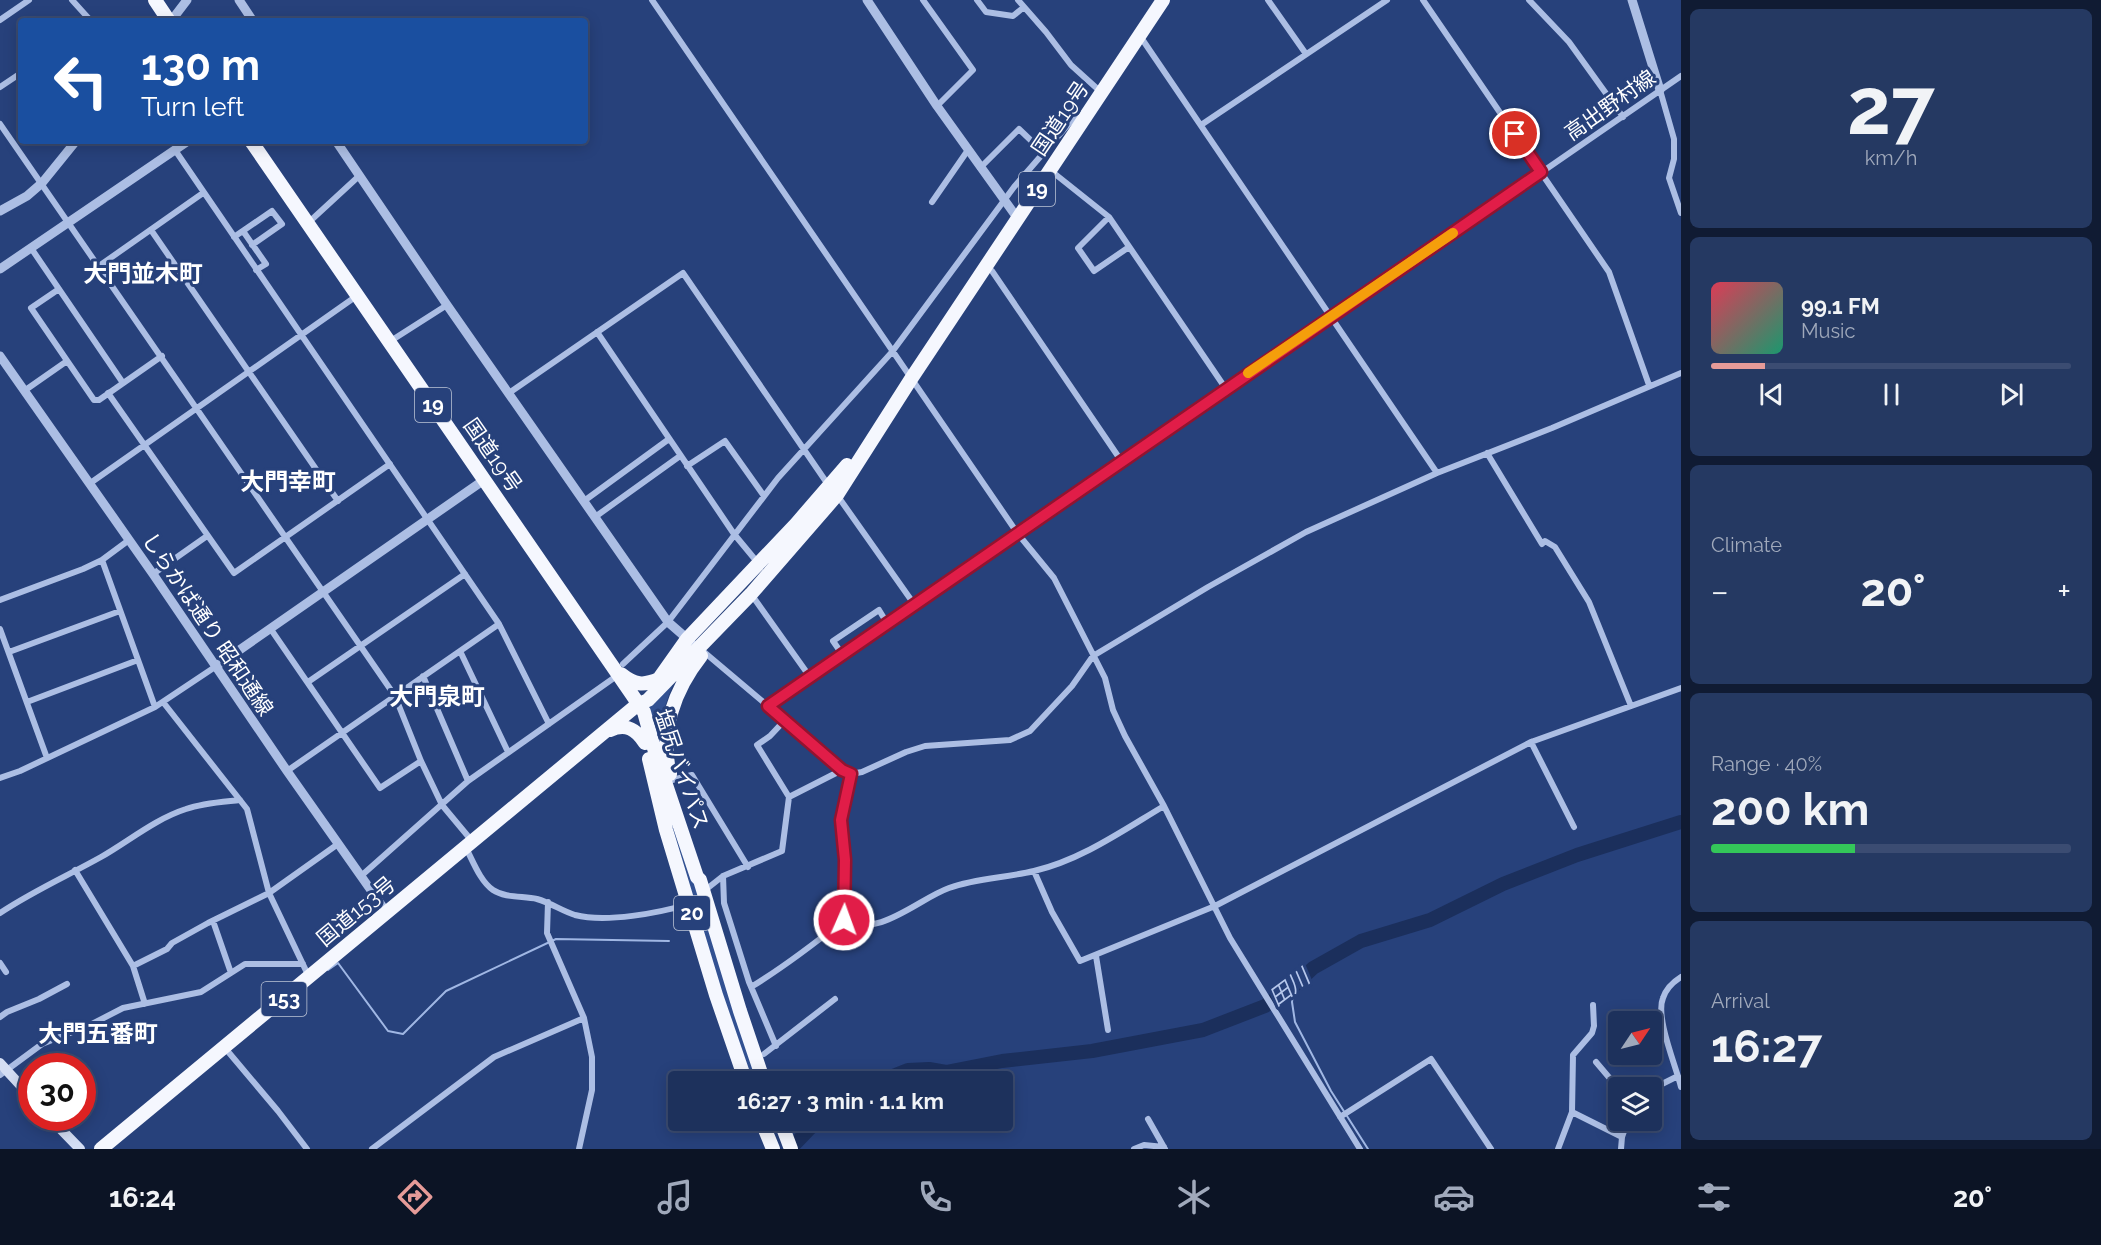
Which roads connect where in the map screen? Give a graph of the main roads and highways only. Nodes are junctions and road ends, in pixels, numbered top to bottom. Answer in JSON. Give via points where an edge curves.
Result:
{"nodes":[{"id":1,"x":155,"y":0,"type":"edge"},
{"id":2,"x":1163,"y":0,"type":"edge"},
{"id":3,"x":168,"y":18,"type":"edge"},
{"id":4,"x":253,"y":144,"type":"edge"},
{"id":5,"x":833,"y":491,"type":"junction"},
{"id":6,"x":696,"y":646,"type":"junction"},
{"id":7,"x":619,"y":669,"type":"junction"},
{"id":8,"x":659,"y":679,"type":"junction"},
{"id":9,"x":638,"y":705,"type":"junction"},
{"id":10,"x":605,"y":732,"type":"junction"},
{"id":11,"x":645,"y":743,"type":"junction"},
{"id":12,"x":702,"y":886,"type":"junction"},
{"id":13,"x":2,"y":1069,"type":"edge"},
{"id":14,"x":738,"y":1071,"type":"edge"},
{"id":15,"x":761,"y":1071,"type":"edge"},
{"id":16,"x":18,"y":1084,"type":"edge"},
{"id":17,"x":63,"y":1131,"type":"edge"},
{"id":18,"x":765,"y":1131,"type":"edge"},
{"id":19,"x":784,"y":1131,"type":"edge"},
{"id":20,"x":80,"y":1149,"type":"edge"},
{"id":21,"x":101,"y":1149,"type":"edge"},
{"id":22,"x":773,"y":1149,"type":"edge"},
{"id":23,"x":791,"y":1149,"type":"edge"}],
"edges":[{"from":1,"to":3,"type":"highway"},
{"from":2,"to":5,"type":"highway","name":"国道19号","number":"19"},
{"from":4,"to":7,"type":"highway","name":"国道19号","number":"19"},
{"from":5,"to":6,"type":"highway","name":"国道19号","number":"19","via":[[751,594]]},
{"from":5,"to":6,"type":"highway","name":"国道19号","number":"19","via":[[740,582]]},
{"from":6,"to":8,"type":"highway","name":"国道19号","number":"19"},
{"from":6,"to":9,"type":"highway","name":"国道19号","number":"19","via":[[648,700]]},
{"from":6,"to":12,"type":"highway","via":[[673,703],[666,747],[667,763]]},
{"from":7,"to":8,"type":"highway","via":[[638,684]]},
{"from":7,"to":9,"type":"highway","name":"国道19号","number":"19"},
{"from":8,"to":9,"type":"highway","name":"国道19号","number":"19"},
{"from":9,"to":10,"type":"highway","name":"国道153号","number":"153"},
{"from":9,"to":11,"type":"highway","name":"塩尻バイパス","number":"20"},
{"from":9,"to":12,"type":"highway","name":"塩尻バイパス","number":"20","via":[[644,712]]},
{"from":10,"to":11,"type":"highway","via":[[616,727],[633,728]]},
{"from":10,"to":21,"type":"highway","name":"国道153号","number":"153"},
{"from":11,"to":14,"type":"highway","name":"塩尻バイパス","number":"20","via":[[666,830]]},
{"from":12,"to":15,"type":"highway","name":"塩尻バイパス","number":"20"},
{"from":13,"to":16,"type":"main road"},
{"from":17,"to":20,"type":"main road"},
{"from":18,"to":22,"type":"highway"},
{"from":19,"to":23,"type":"highway"}]}
